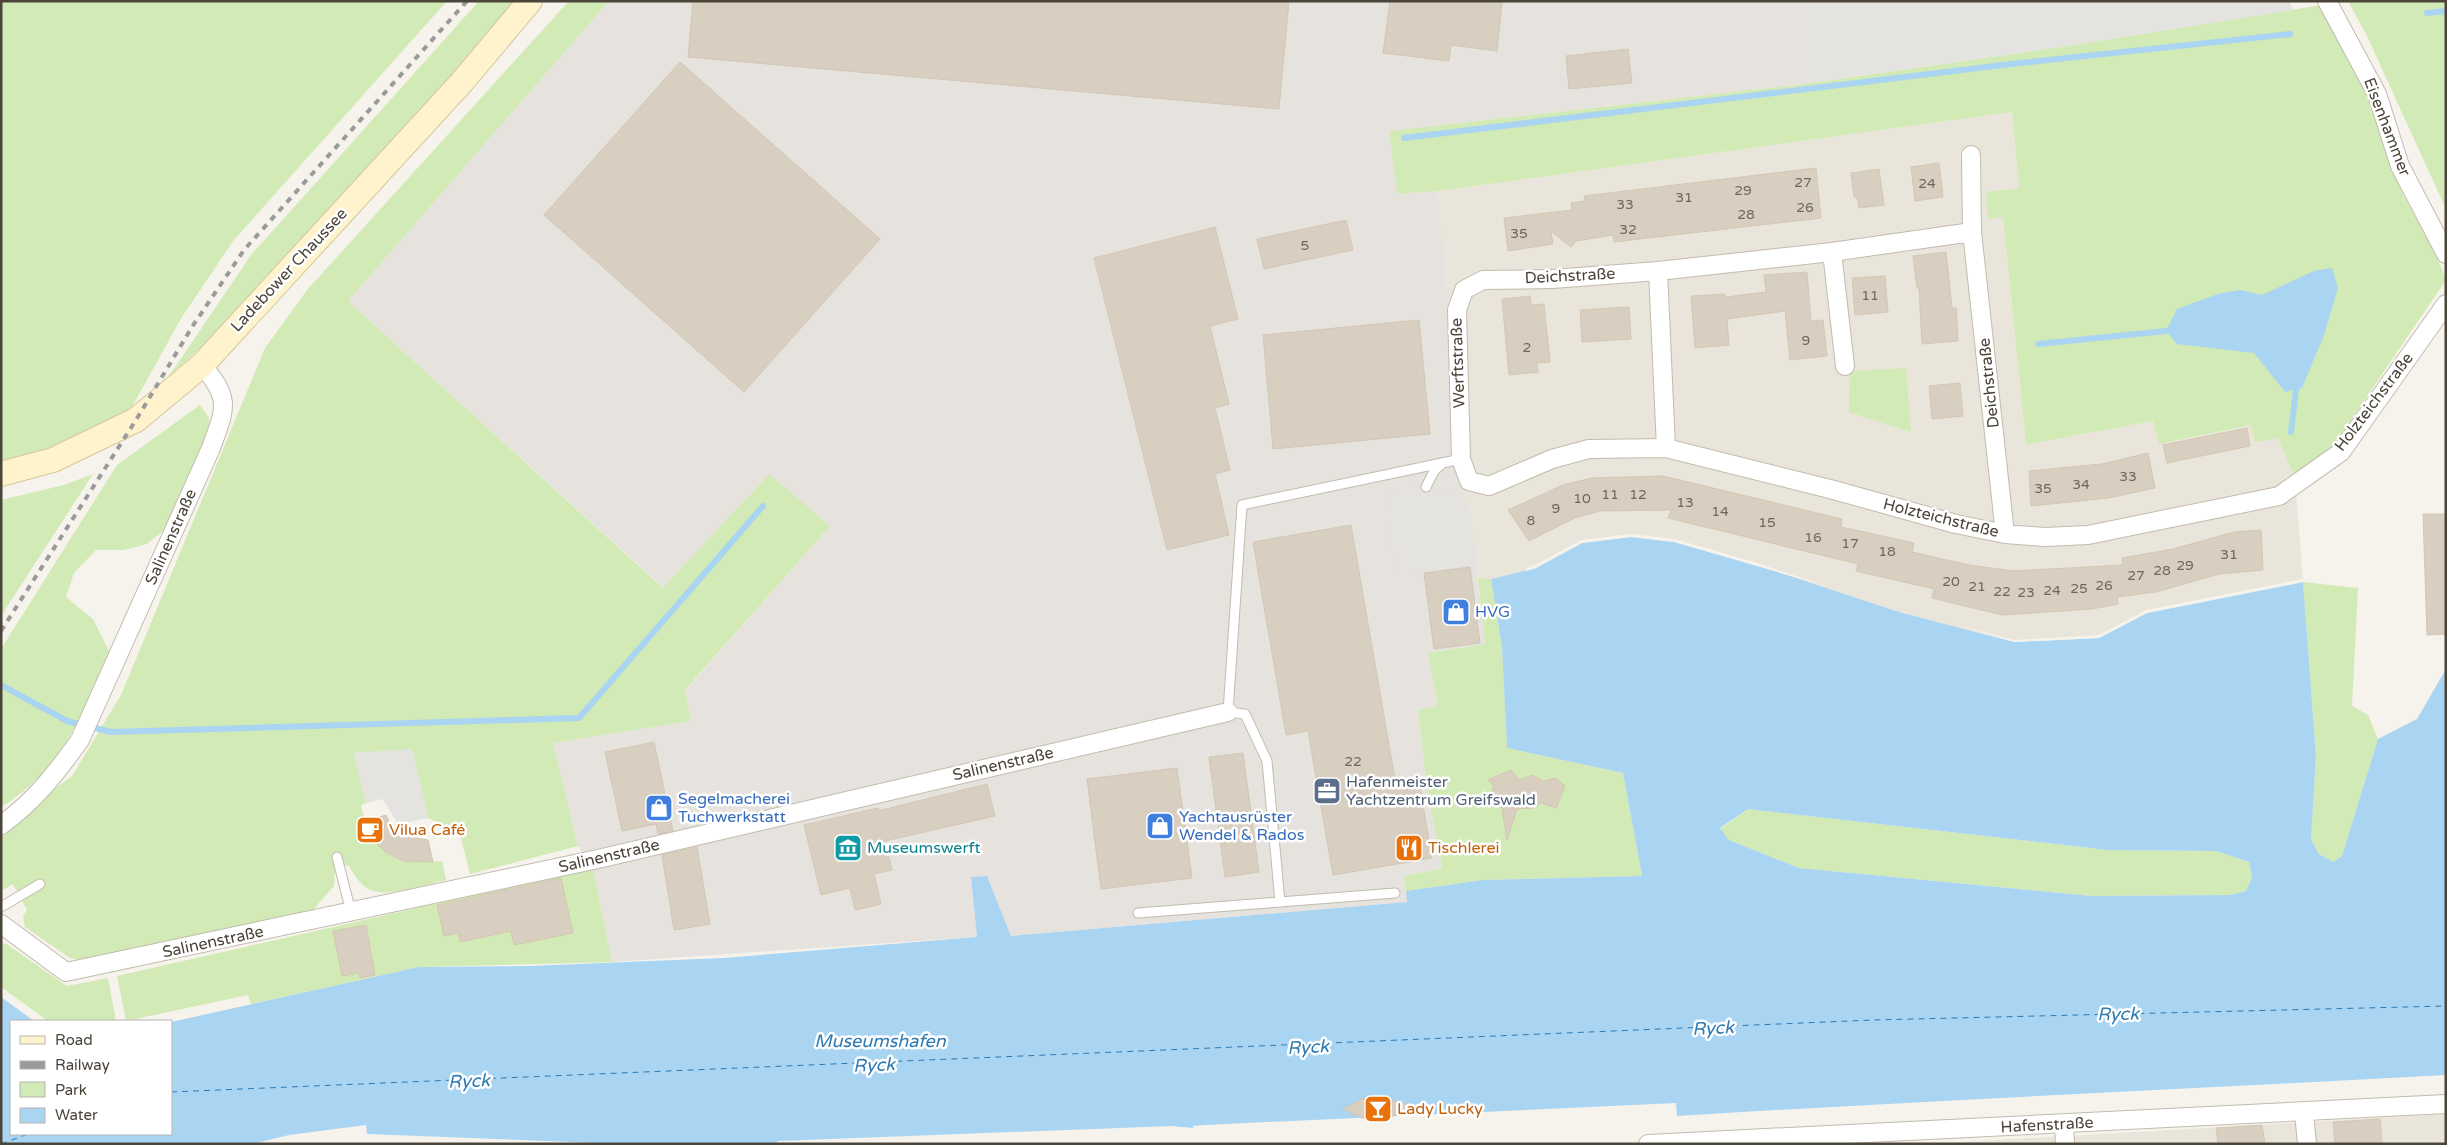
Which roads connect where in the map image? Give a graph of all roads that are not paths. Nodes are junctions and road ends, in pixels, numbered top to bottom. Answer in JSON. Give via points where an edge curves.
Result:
{"nodes":[{"id":1,"x":530,"y":1,"type":"edge"},
{"id":2,"x":2328,"y":1,"type":"edge"},
{"id":3,"x":1971,"y":155,"type":"dead end"},
{"id":4,"x":1972,"y":232,"type":"junction"},
{"id":5,"x":1832,"y":252,"type":"junction"},
{"id":6,"x":2446,"y":254,"type":"edge"},
{"id":7,"x":1658,"y":271,"type":"junction"},
{"id":8,"x":1483,"y":280,"type":"joint"},
{"id":9,"x":2446,"y":304,"type":"edge"},
{"id":10,"x":202,"y":365,"type":"junction"},
{"id":11,"x":1845,"y":366,"type":"dead end"},
{"id":12,"x":1666,"y":448,"type":"junction"},
{"id":13,"x":1452,"y":461,"type":"junction"},
{"id":14,"x":1,"y":474,"type":"edge"},
{"id":15,"x":1426,"y":487,"type":"dead end"},
{"id":16,"x":2005,"y":534,"type":"junction"},
{"id":17,"x":1228,"y":712,"type":"junction"},
{"id":18,"x":1,"y":825,"type":"edge"},
{"id":19,"x":337,"y":857,"type":"dead end"},
{"id":20,"x":40,"y":884,"type":"dead end"},
{"id":21,"x":1395,"y":893,"type":"dead end"},
{"id":22,"x":1280,"y":902,"type":"junction"},
{"id":23,"x":1,"y":907,"type":"edge"},
{"id":24,"x":352,"y":912,"type":"junction"},
{"id":25,"x":1138,"y":913,"type":"dead end"},
{"id":26,"x":1,"y":924,"type":"edge"},
{"id":27,"x":2446,"y":1104,"type":"edge"},
{"id":28,"x":2304,"y":1113,"type":"junction"},
{"id":29,"x":2064,"y":1124,"type":"junction"},
{"id":30,"x":1648,"y":1144,"type":"edge"},
{"id":31,"x":2065,"y":1144,"type":"edge"},
{"id":32,"x":2307,"y":1144,"type":"edge"}],
"edges":[{"from":1,"to":10,"type":"street","name":"Ladebower Chaussee","via":[[462,82]]},
{"from":2,"to":6,"type":"street","name":"Eisenhammer","via":[[2377,94],[2400,166]]},
{"from":3,"to":4,"type":"street","name":"Deichstraße"},
{"from":4,"to":5,"type":"street","name":"Deichstraße"},
{"from":4,"to":16,"type":"street","name":"Deichstraße"},
{"from":5,"to":7,"type":"street","name":"Deichstraße"},
{"from":5,"to":11,"type":"street"},
{"from":7,"to":8,"type":"street","name":"Deichstraße"},
{"from":7,"to":12,"type":"street"},
{"from":8,"to":13,"type":"street","name":"Werftstraße","via":[[1464,290],[1457,310]]},
{"from":9,"to":16,"type":"street","name":"Holzteichstraße","via":[[2341,452],[2279,496],[2088,535],[2045,538]]},
{"from":10,"to":14,"type":"street","name":"Ladebower Chaussee","via":[[136,420],[53,460]]},
{"from":10,"to":18,"type":"street","name":"Salinenstraße","via":[[222,394],[223,413],[211,448],[80,740],[54,776],[18,813]]},
{"from":12,"to":13,"type":"street","name":"Holzteichstraße","via":[[1589,449],[1552,458],[1488,486],[1469,481]]},
{"from":12,"to":16,"type":"street","name":"Holzteichstraße"},
{"from":13,"to":15,"type":"lane","via":[[1434,471]]},
{"from":13,"to":17,"type":"lane","via":[[1242,505]]},
{"from":17,"to":22,"type":"lane","via":[[1245,714],[1267,762]]},
{"from":17,"to":24,"type":"street","name":"Salinenstraße","via":[[598,859]]},
{"from":19,"to":24,"type":"lane"},
{"from":20,"to":23,"type":"lane"},
{"from":21,"to":22,"type":"lane"},
{"from":22,"to":25,"type":"lane"},
{"from":24,"to":26,"type":"street","name":"Salinenstraße","via":[[66,972]]},
{"from":27,"to":28,"type":"street","name":"Hafenstraße"},
{"from":28,"to":29,"type":"street","name":"Hafenstraße"},
{"from":28,"to":32,"type":"street"},
{"from":29,"to":30,"type":"street","name":"Hafenstraße"},
{"from":29,"to":31,"type":"street"}]}
